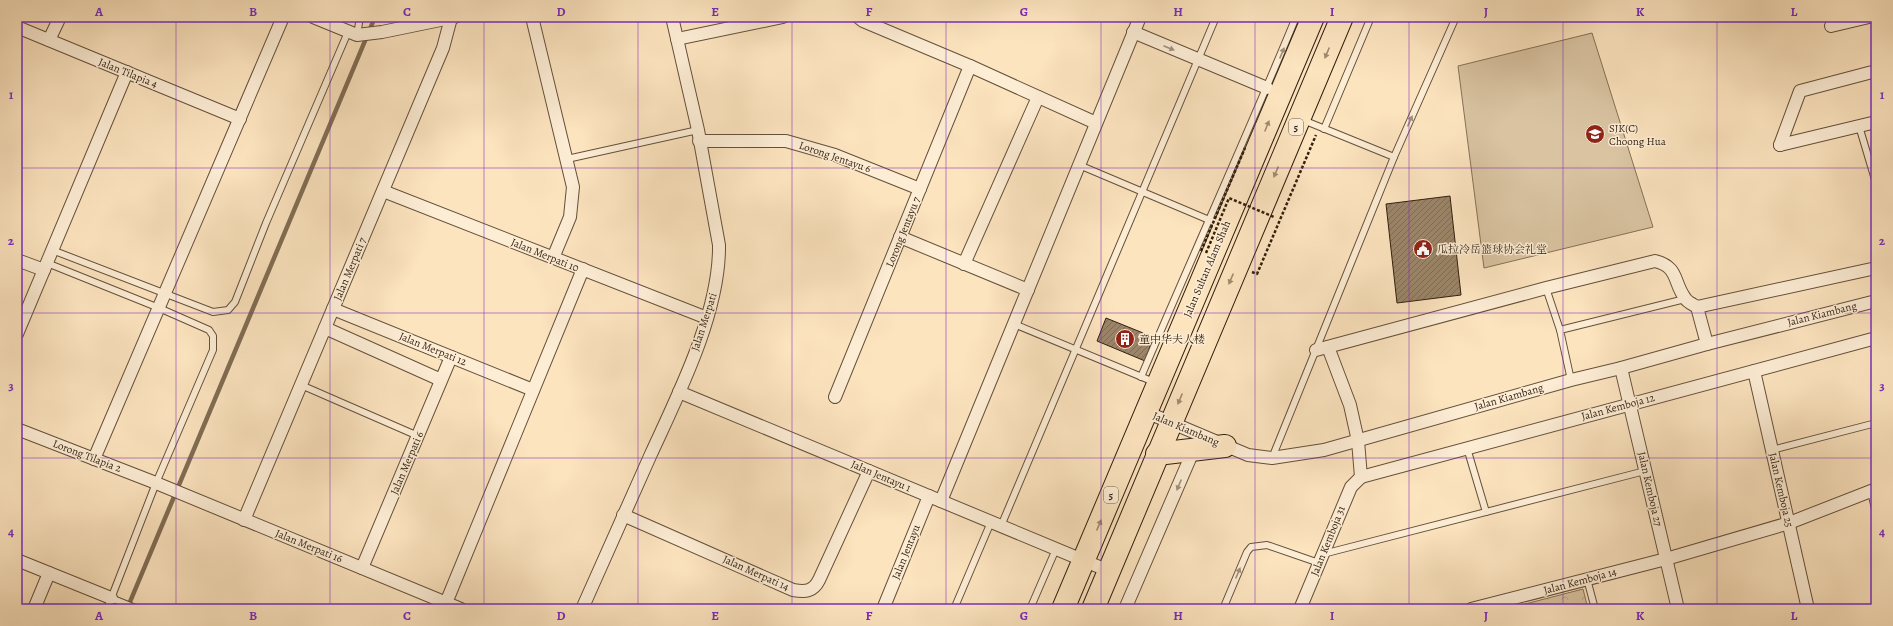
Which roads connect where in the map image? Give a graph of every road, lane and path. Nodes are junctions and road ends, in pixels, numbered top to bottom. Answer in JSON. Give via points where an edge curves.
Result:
{"nodes":[{"id":1,"x":60,"y":17,"type":"edge"},
{"id":2,"x":283,"y":17,"type":"edge"},
{"id":3,"x":313,"y":17,"type":"edge"},
{"id":4,"x":360,"y":17,"type":"edge"},
{"id":5,"x":453,"y":17,"type":"edge"},
{"id":6,"x":532,"y":17,"type":"edge"},
{"id":7,"x":672,"y":17,"type":"edge"},
{"id":8,"x":782,"y":17,"type":"edge"},
{"id":9,"x":858,"y":17,"type":"edge"},
{"id":10,"x":1140,"y":17,"type":"edge"},
{"id":11,"x":1216,"y":17,"type":"edge"},
{"id":12,"x":1296,"y":17,"type":"edge"},
{"id":13,"x":1313,"y":17,"type":"edge"},
{"id":14,"x":1342,"y":17,"type":"edge"},
{"id":15,"x":1371,"y":17,"type":"edge"},
{"id":16,"x":1456,"y":17,"type":"edge"},
{"id":17,"x":1869,"y":17,"type":"edge"},
{"id":18,"x":1831,"y":26,"type":"dead end"},
{"id":19,"x":17,"y":27,"type":"edge"},
{"id":20,"x":1134,"y":32,"type":"junction"},
{"id":21,"x":353,"y":34,"type":"junction"},
{"id":22,"x":677,"y":39,"type":"junction"},
{"id":23,"x":49,"y":40,"type":"junction"},
{"id":24,"x":1198,"y":60,"type":"junction"},
{"id":25,"x":970,"y":66,"type":"junction"},
{"id":26,"x":127,"y":72,"type":"junction"},
{"id":27,"x":1876,"y":72,"type":"edge"},
{"id":28,"x":1267,"y":88,"type":"junction"},
{"id":29,"x":1038,"y":97,"type":"junction"},
{"id":30,"x":1299,"y":118,"type":"junction"},
{"id":31,"x":240,"y":119,"type":"junction"},
{"id":32,"x":1876,"y":122,"type":"edge"},
{"id":33,"x":1096,"y":123,"type":"junction"},
{"id":34,"x":1859,"y":126,"type":"junction"},
{"id":35,"x":1322,"y":128,"type":"junction"},
{"id":36,"x":699,"y":135,"type":"junction"},
{"id":37,"x":1245,"y":148,"type":"dead end"},
{"id":38,"x":1394,"y":157,"type":"junction"},
{"id":39,"x":567,"y":159,"type":"junction"},
{"id":40,"x":1079,"y":166,"type":"junction"},
{"id":41,"x":1876,"y":183,"type":"edge"},
{"id":42,"x":920,"y":189,"type":"junction"},
{"id":43,"x":383,"y":191,"type":"junction"},
{"id":44,"x":1142,"y":192,"type":"junction"},
{"id":45,"x":1274,"y":217,"type":"dead end"},
{"id":46,"x":1216,"y":223,"type":"junction"},
{"id":47,"x":900,"y":237,"type":"junction"},
{"id":48,"x":1249,"y":237,"type":"junction"},
{"id":49,"x":52,"y":250,"type":"junction"},
{"id":50,"x":1201,"y":251,"type":"dead end"},
{"id":51,"x":1206,"y":253,"type":"dead end"},
{"id":52,"x":553,"y":258,"type":"junction"},
{"id":53,"x":17,"y":260,"type":"edge"},
{"id":54,"x":964,"y":264,"type":"junction"},
{"id":55,"x":45,"y":267,"type":"junction"},
{"id":56,"x":1876,"y":268,"type":"edge"},
{"id":57,"x":583,"y":269,"type":"junction"},
{"id":58,"x":1258,"y":274,"type":"dead end"},
{"id":59,"x":1546,"y":288,"type":"junction"},
{"id":60,"x":1028,"y":290,"type":"junction"},
{"id":61,"x":165,"y":294,"type":"junction"},
{"id":62,"x":1685,"y":299,"type":"junction"},
{"id":63,"x":1876,"y":300,"type":"edge"},
{"id":64,"x":159,"y":308,"type":"junction"},
{"id":65,"x":1697,"y":308,"type":"junction"},
{"id":66,"x":333,"y":309,"type":"junction"},
{"id":67,"x":707,"y":318,"type":"junction"},
{"id":68,"x":1014,"y":324,"type":"junction"},
{"id":69,"x":325,"y":328,"type":"junction"},
{"id":70,"x":1560,"y":330,"type":"junction"},
{"id":71,"x":17,"y":334,"type":"edge"},
{"id":72,"x":1876,"y":338,"type":"edge"},
{"id":73,"x":1707,"y":344,"type":"junction"},
{"id":74,"x":1322,"y":348,"type":"junction"},
{"id":75,"x":1076,"y":349,"type":"junction"},
{"id":76,"x":451,"y":357,"type":"junction"},
{"id":77,"x":1621,"y":368,"type":"junction"},
{"id":78,"x":1754,"y":371,"type":"junction"},
{"id":79,"x":441,"y":380,"type":"junction"},
{"id":80,"x":1150,"y":380,"type":"junction"},
{"id":81,"x":1571,"y":380,"type":"junction"},
{"id":82,"x":301,"y":385,"type":"junction"},
{"id":83,"x":533,"y":390,"type":"junction"},
{"id":84,"x":679,"y":392,"type":"junction"},
{"id":85,"x":835,"y":397,"type":"dead end"},
{"id":86,"x":1630,"y":404,"type":"junction"},
{"id":87,"x":1146,"y":412,"type":"junction"},
{"id":88,"x":1170,"y":422,"type":"junction"},
{"id":89,"x":1876,"y":423,"type":"edge"},
{"id":90,"x":17,"y":429,"type":"edge"},
{"id":91,"x":418,"y":436,"type":"junction"},
{"id":92,"x":1358,"y":441,"type":"junction"},
{"id":93,"x":1225,"y":446,"type":"junction"},
{"id":94,"x":1468,"y":448,"type":"junction"},
{"id":95,"x":1194,"y":450,"type":"junction"},
{"id":96,"x":1772,"y":450,"type":"junction"},
{"id":97,"x":1157,"y":454,"type":"junction"},
{"id":98,"x":1272,"y":458,"type":"junction"},
{"id":99,"x":94,"y":459,"type":"junction"},
{"id":100,"x":869,"y":471,"type":"junction"},
{"id":101,"x":1645,"y":471,"type":"junction"},
{"id":102,"x":1361,"y":477,"type":"junction"},
{"id":103,"x":156,"y":484,"type":"junction"},
{"id":104,"x":1873,"y":490,"type":"edge"},
{"id":105,"x":929,"y":496,"type":"junction"},
{"id":106,"x":941,"y":501,"type":"junction"},
{"id":107,"x":1486,"y":512,"type":"junction"},
{"id":108,"x":1876,"y":514,"type":"edge"},
{"id":109,"x":624,"y":515,"type":"junction"},
{"id":110,"x":244,"y":520,"type":"junction"},
{"id":111,"x":1789,"y":523,"type":"junction"},
{"id":112,"x":996,"y":524,"type":"junction"},
{"id":113,"x":1056,"y":549,"type":"junction"},
{"id":114,"x":1321,"y":558,"type":"junction"},
{"id":115,"x":1666,"y":559,"type":"junction"},
{"id":116,"x":17,"y":560,"type":"edge"},
{"id":117,"x":1083,"y":560,"type":"junction"},
{"id":118,"x":362,"y":568,"type":"junction"},
{"id":119,"x":1108,"y":571,"type":"junction"},
{"id":120,"x":49,"y":573,"type":"junction"},
{"id":121,"x":1587,"y":579,"type":"junction"},
{"id":122,"x":446,"y":603,"type":"junction"},
{"id":123,"x":109,"y":604,"type":"edge"},
{"id":124,"x":1490,"y":607,"type":"edge"},
{"id":125,"x":34,"y":609,"type":"edge"},
{"id":126,"x":138,"y":609,"type":"edge"},
{"id":127,"x":461,"y":609,"type":"edge"},
{"id":128,"x":582,"y":609,"type":"edge"},
{"id":129,"x":883,"y":609,"type":"edge"},
{"id":130,"x":954,"y":609,"type":"edge"},
{"id":131,"x":1030,"y":609,"type":"edge"},
{"id":132,"x":1063,"y":609,"type":"edge"},
{"id":133,"x":1093,"y":609,"type":"edge"},
{"id":134,"x":1125,"y":609,"type":"edge"},
{"id":135,"x":1223,"y":609,"type":"edge"},
{"id":136,"x":1300,"y":609,"type":"edge"},
{"id":137,"x":1471,"y":609,"type":"edge"},
{"id":138,"x":1595,"y":609,"type":"edge"},
{"id":139,"x":1678,"y":609,"type":"edge"},
{"id":140,"x":1808,"y":609,"type":"edge"}],
"edges":[{"from":1,"to":23,"type":"street"},
{"from":2,"to":31,"type":"street"},
{"from":3,"to":21,"type":"street"},
{"from":4,"to":21,"type":"lane"},
{"from":5,"to":21,"type":"street","via":[[382,32]]},
{"from":5,"to":43,"type":"street","name":"Jalan Merpati 7","via":[[443,48]]},
{"from":6,"to":39,"type":"street"},
{"from":7,"to":22,"type":"street","name":"Jalan Merpati"},
{"from":8,"to":22,"type":"street"},
{"from":9,"to":25,"type":"street"},
{"from":10,"to":20,"type":"street"},
{"from":11,"to":24,"type":"lane"},
{"from":28,"to":12,"type":"lane","one_way":true},
{"from":46,"to":13,"type":"highway","name":"Jalan Sultan Alam Shah","number":"5","one_way":true},
{"from":14,"to":30,"type":"highway","number":"5","one_way":true},
{"from":15,"to":35,"type":"lane"},
{"from":38,"to":16,"type":"lane","one_way":true},
{"from":17,"to":18,"type":"street"},
{"from":19,"to":23,"type":"street","name":"Jalan Tilapia 4"},
{"from":20,"to":24,"type":"street","one_way":true},
{"from":20,"to":33,"type":"street"},
{"from":21,"to":61,"type":"lane","via":[[266,223],[235,302],[228,310],[213,312]]},
{"from":22,"to":36,"type":"street","name":"Jalan Merpati"},
{"from":23,"to":26,"type":"street","name":"Jalan Tilapia 4"},
{"from":24,"to":28,"type":"street"},
{"from":24,"to":44,"type":"lane"},
{"from":25,"to":29,"type":"street"},
{"from":25,"to":42,"type":"street","name":"Lorong Jentayu 7"},
{"from":26,"to":31,"type":"street","name":"Jalan Tilapia 4"},
{"from":26,"to":49,"type":"street"},
{"from":27,"to":34,"type":"street","via":[[1800,91],[1780,145]]},
{"from":28,"to":46,"type":"lane"},
{"from":29,"to":33,"type":"street"},
{"from":29,"to":54,"type":"street"},
{"from":30,"to":35,"type":"lane"},
{"from":30,"to":48,"type":"highway","number":"5","one_way":true},
{"from":31,"to":61,"type":"street"},
{"from":32,"to":34,"type":"street"},
{"from":33,"to":40,"type":"street"},
{"from":34,"to":41,"type":"lane"},
{"from":35,"to":38,"type":"lane"},
{"from":35,"to":58,"type":"path"},
{"from":36,"to":39,"type":"lane"},
{"from":36,"to":42,"type":"street","name":"Lorong Jentayu 6","via":[[786,141],[835,155]]},
{"from":36,"to":67,"type":"street","name":"Jalan Merpati","via":[[719,245],[719,263]]},
{"from":37,"to":50,"type":"path","bridge":true},
{"from":38,"to":74,"type":"lane"},
{"from":39,"to":52,"type":"street","via":[[573,187],[573,203]]},
{"from":40,"to":44,"type":"lane"},
{"from":40,"to":60,"type":"street"},
{"from":42,"to":47,"type":"street","name":"Lorong Jentayu 7"},
{"from":43,"to":52,"type":"street","name":"Jalan Merpati 10"},
{"from":43,"to":66,"type":"street","name":"Jalan Merpati 7"},
{"from":44,"to":46,"type":"lane"},
{"from":44,"to":75,"type":"lane"},
{"from":45,"to":51,"type":"path","bridge":true,"via":[[1229,198]]},
{"from":46,"to":48,"type":"street"},
{"from":46,"to":80,"type":"highway","name":"Jalan Sultan Alam Shah","number":"5"},
{"from":47,"to":54,"type":"street"},
{"from":47,"to":85,"type":"street","name":"Lorong Jentayu 7"},
{"from":48,"to":88,"type":"highway","number":"5","one_way":true},
{"from":49,"to":55,"type":"street"},
{"from":49,"to":61,"type":"lane"},
{"from":52,"to":57,"type":"street","name":"Jalan Merpati 10"},
{"from":53,"to":55,"type":"street"},
{"from":54,"to":60,"type":"street"},
{"from":55,"to":64,"type":"lane"},
{"from":55,"to":71,"type":"street"},
{"from":56,"to":65,"type":"street"},
{"from":57,"to":67,"type":"street","name":"Jalan Merpati 10"},
{"from":57,"to":83,"type":"street"},
{"from":59,"to":62,"type":"street","via":[[1655,261],[1665,263],[1672,270]]},
{"from":59,"to":70,"type":"lane"},
{"from":59,"to":74,"type":"street"},
{"from":60,"to":68,"type":"street"},
{"from":61,"to":64,"type":"street"},
{"from":62,"to":65,"type":"street"},
{"from":62,"to":70,"type":"lane"},
{"from":63,"to":73,"type":"street","name":"Jalan Kiambang"},
{"from":64,"to":99,"type":"street"},
{"from":64,"to":103,"type":"lane","via":[[209,330],[214,336],[214,342],[213,350]]},
{"from":65,"to":73,"type":"street"},
{"from":66,"to":69,"type":"street","name":"Jalan Merpati 7"},
{"from":66,"to":76,"type":"street","name":"Jalan Merpati 12"},
{"from":67,"to":84,"type":"street","name":"Jalan Merpati"},
{"from":68,"to":75,"type":"lane"},
{"from":68,"to":106,"type":"street"},
{"from":69,"to":79,"type":"street"},
{"from":69,"to":82,"type":"street","name":"Jalan Merpati 7"},
{"from":70,"to":81,"type":"lane"},
{"from":72,"to":78,"type":"street","name":"Jalan Kemboja 12"},
{"from":73,"to":77,"type":"street","name":"Jalan Kiambang"},
{"from":74,"to":92,"type":"street","via":[[1350,405]]},
{"from":74,"to":98,"type":"lane"},
{"from":75,"to":80,"type":"lane"},
{"from":75,"to":112,"type":"lane"},
{"from":76,"to":79,"type":"street","name":"Jalan Merpati 6"},
{"from":76,"to":83,"type":"street","name":"Jalan Merpati 12"},
{"from":77,"to":81,"type":"street","name":"Jalan Kiambang"},
{"from":77,"to":86,"type":"street","name":"Jalan Kemboja 27"},
{"from":78,"to":86,"type":"street","name":"Jalan Kemboja 12"},
{"from":78,"to":96,"type":"street","name":"Jalan Kemboja 25"},
{"from":79,"to":91,"type":"street","name":"Jalan Merpati 6"},
{"from":80,"to":87,"type":"highway","name":"Jalan Sultan Alam Shah","number":"5"},
{"from":81,"to":92,"type":"street","name":"Jalan Kiambang"},
{"from":82,"to":91,"type":"lane"},
{"from":82,"to":110,"type":"street","name":"Jalan Merpati 7"},
{"from":83,"to":122,"type":"street"},
{"from":84,"to":100,"type":"street","name":"Jalan Jentayu 1"},
{"from":84,"to":109,"type":"street","name":"Jalan Merpati"},
{"from":86,"to":94,"type":"street","name":"Jalan Kemboja 12"},
{"from":86,"to":101,"type":"street","name":"Jalan Kemboja 27"},
{"from":87,"to":88,"type":"street","name":"Jalan Kiambang"},
{"from":117,"to":87,"type":"highway","name":"Jalan Sultan Alam Shah","number":"5","one_way":true},
{"from":88,"to":93,"type":"street","name":"Jalan Kiambang"},
{"from":88,"to":97,"type":"highway","number":"5"},
{"from":89,"to":96,"type":"lane"},
{"from":90,"to":99,"type":"street","name":"Lorong Tilapia 2"},
{"from":91,"to":118,"type":"street","name":"Jalan Merpati 6"},
{"from":92,"to":98,"type":"street","name":"Jalan Kiambang","via":[[1324,450]]},
{"from":92,"to":102,"type":"street"},
{"from":93,"to":95,"type":"highway"},
{"from":93,"to":98,"type":"street","name":"Jalan Kiambang","via":[[1248,455]]},
{"from":94,"to":102,"type":"street","name":"Jalan Kemboja 12"},
{"from":94,"to":107,"type":"lane"},
{"from":95,"to":97,"type":"highway"},
{"from":95,"to":134,"type":"street","one_way":true},
{"from":96,"to":111,"type":"street","name":"Jalan Kemboja 25"},
{"from":97,"to":119,"type":"highway","number":"5"},
{"from":99,"to":103,"type":"street","name":"Lorong Tilapia 2"},
{"from":100,"to":105,"type":"street","name":"Jalan Jentayu 1"},
{"from":100,"to":109,"type":"street","name":"Jalan Merpati 14","via":[[816,586],[804,592],[793,590]]},
{"from":101,"to":107,"type":"lane"},
{"from":101,"to":115,"type":"street","name":"Jalan Kemboja 27"},
{"from":102,"to":114,"type":"street","name":"Jalan Kemboja 31","via":[[1351,487]]},
{"from":103,"to":110,"type":"street","name":"Jalan Merpati 16"},
{"from":103,"to":123,"type":"lane"},
{"from":104,"to":108,"type":"lane"},
{"from":104,"to":111,"type":"street","name":"Jalan Kemboja 14"},
{"from":105,"to":106,"type":"street","name":"Jalan Jentayu 1"},
{"from":105,"to":129,"type":"street","name":"Jalan Jentayu"},
{"from":106,"to":112,"type":"street","name":"Jalan Jentayu 1"},
{"from":107,"to":114,"type":"lane"},
{"from":109,"to":128,"type":"street","name":"Jalan Merpati"},
{"from":110,"to":118,"type":"street","name":"Jalan Merpati 16"},
{"from":111,"to":115,"type":"street","name":"Jalan Kemboja 14"},
{"from":111,"to":140,"type":"street","name":"Jalan Kemboja 25"},
{"from":112,"to":113,"type":"street","name":"Jalan Jentayu 1"},
{"from":112,"to":130,"type":"lane"},
{"from":113,"to":117,"type":"street","name":"Jalan Jentayu 1"},
{"from":113,"to":131,"type":"lane"},
{"from":135,"to":114,"type":"lane","one_way":true,"via":[[1251,547],[1267,545]]},
{"from":114,"to":136,"type":"street","name":"Jalan Kemboja 31"},
{"from":115,"to":121,"type":"street","name":"Jalan Kemboja 14"},
{"from":115,"to":139,"type":"street","name":"Jalan Kemboja 27"},
{"from":116,"to":120,"type":"street"},
{"from":117,"to":119,"type":"street","name":"Jalan Jentayu 1"},
{"from":117,"to":132,"type":"highway","name":"Jalan Sultan Alam Shah","number":"5"},
{"from":118,"to":122,"type":"street","name":"Jalan Merpati 16"},
{"from":119,"to":133,"type":"highway","number":"5"},
{"from":120,"to":123,"type":"street"},
{"from":120,"to":125,"type":"street"},
{"from":121,"to":124,"type":"street","name":"Jalan Kemboja 14"},
{"from":121,"to":138,"type":"lane"},
{"from":122,"to":127,"type":"street","name":"Jalan Merpati 16"},
{"from":123,"to":126,"type":"lane"},
{"from":124,"to":137,"type":"street","name":"Jalan Kemboja 14"}]}
